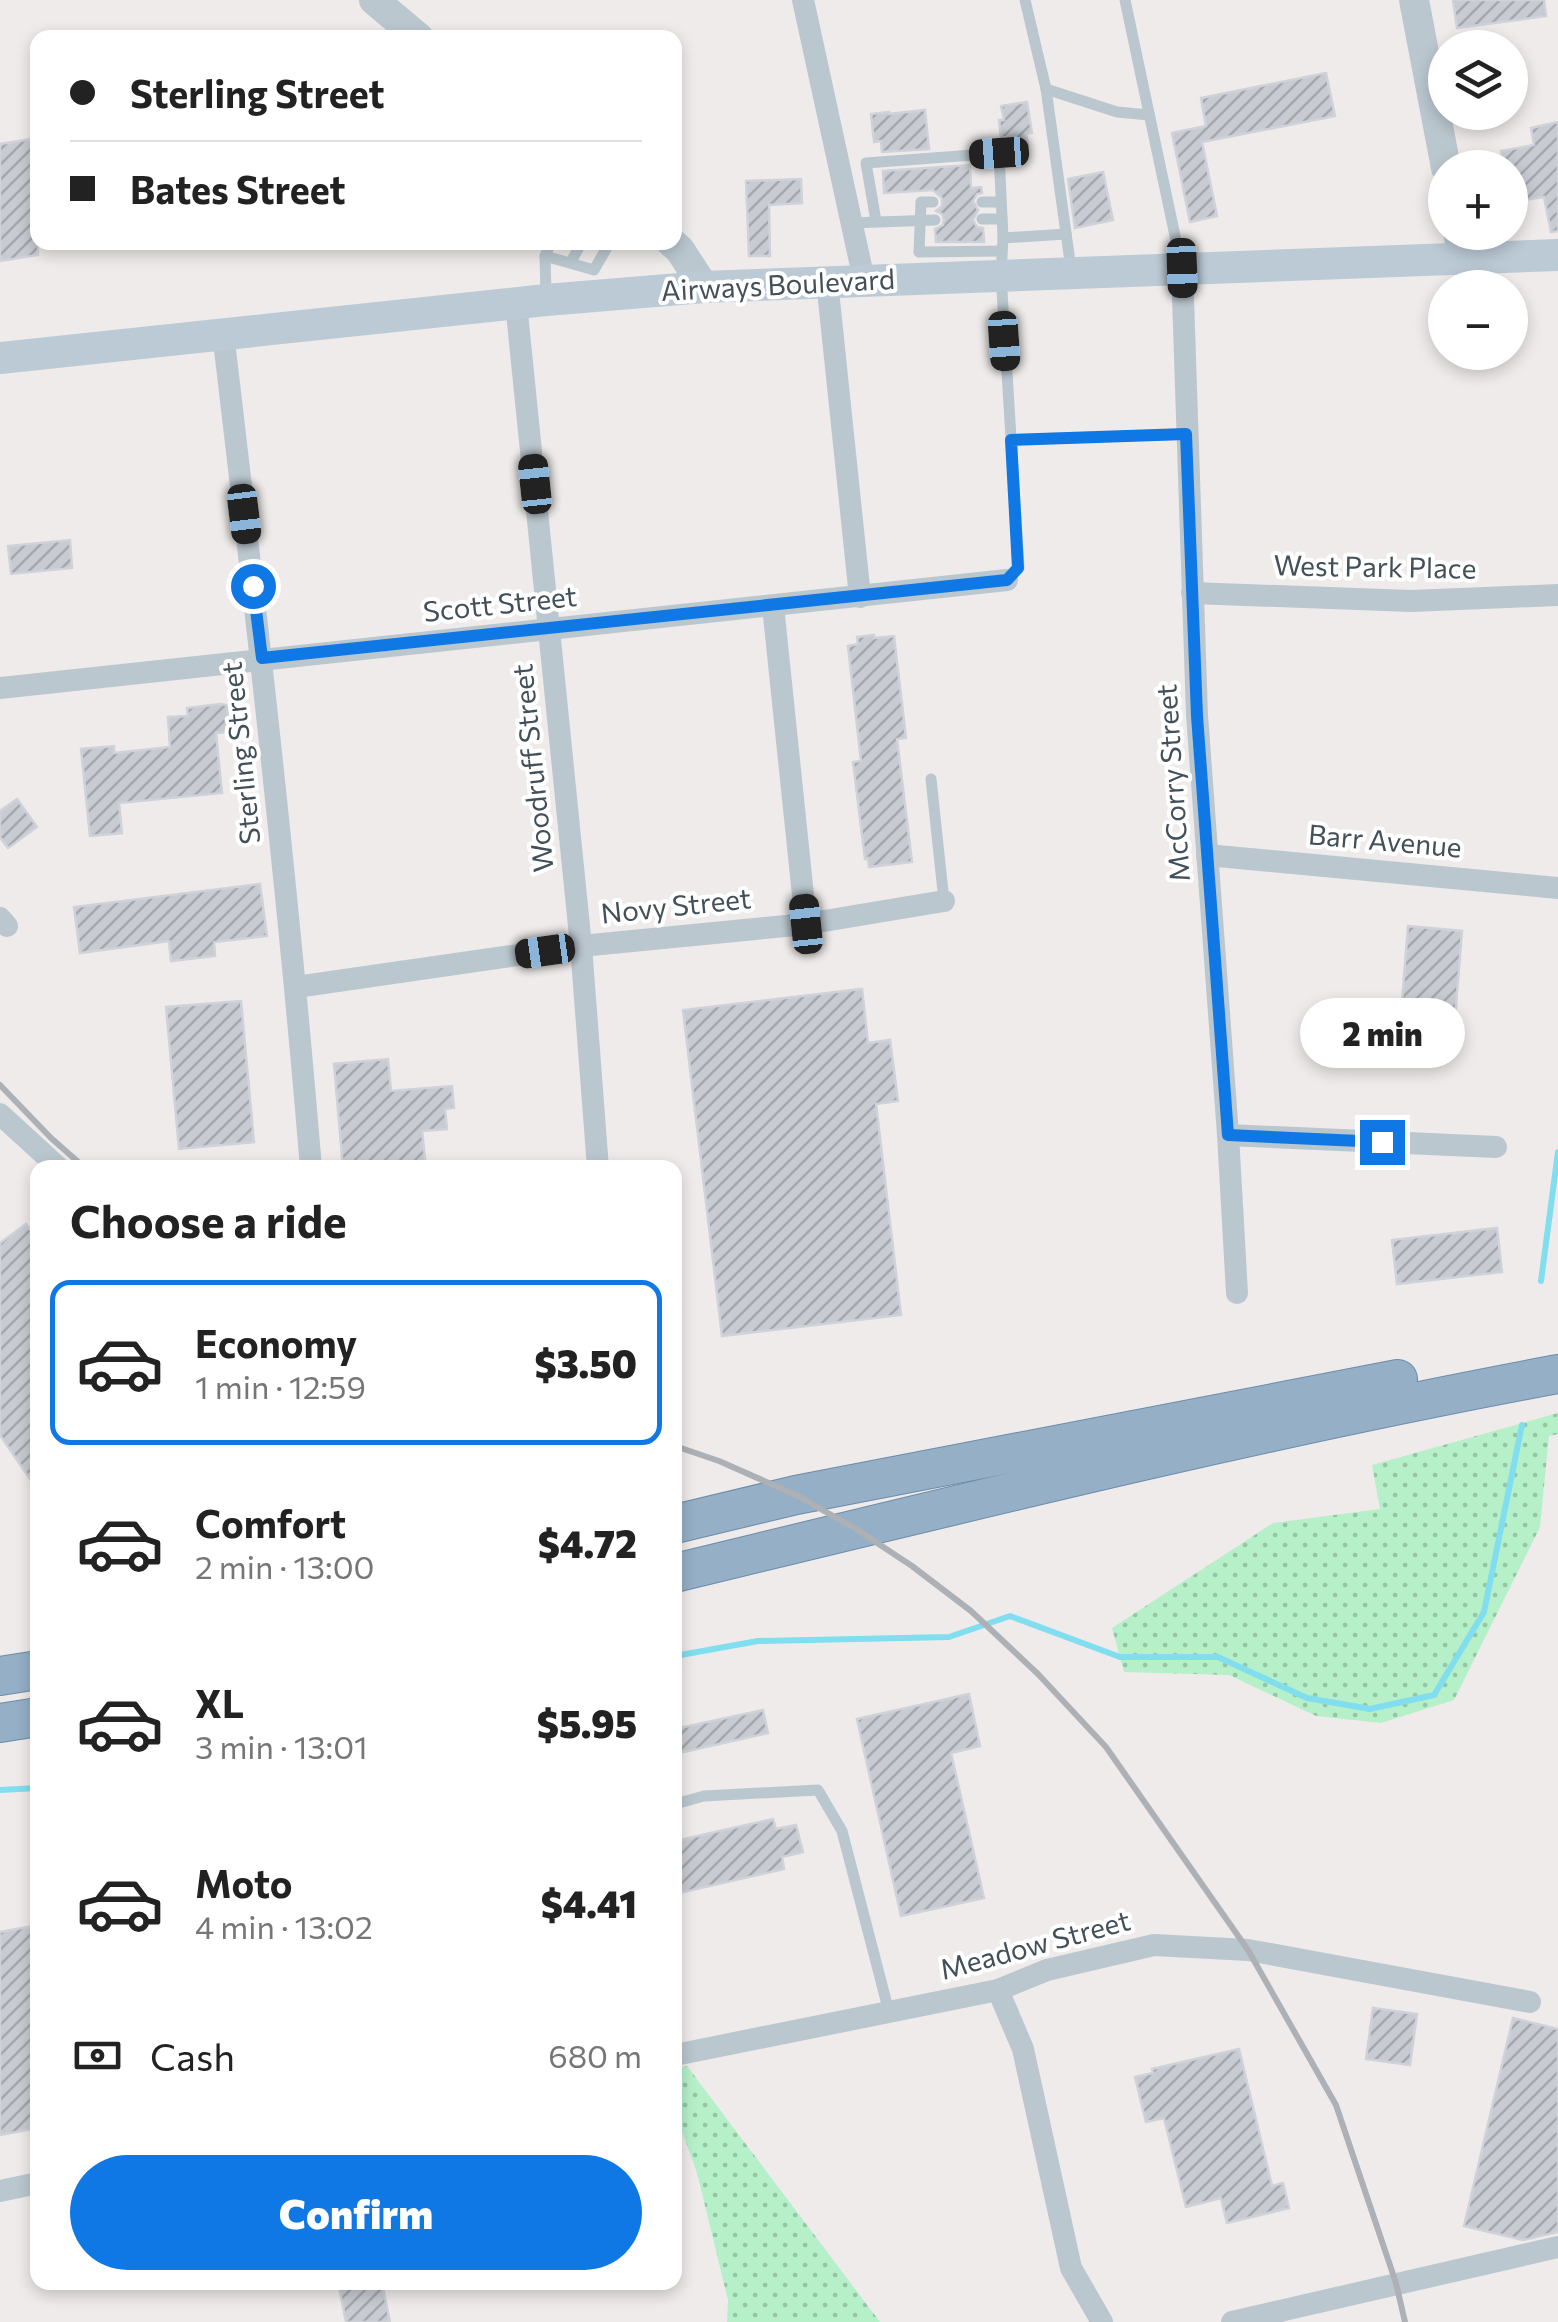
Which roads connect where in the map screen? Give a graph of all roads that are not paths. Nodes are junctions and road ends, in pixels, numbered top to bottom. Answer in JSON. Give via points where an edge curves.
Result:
{"nodes":[{"id":1,"x":803,"y":0,"type":"edge"},
{"id":2,"x":1024,"y":0,"type":"edge"},
{"id":3,"x":1125,"y":0,"type":"edge"},
{"id":4,"x":1414,"y":0,"type":"edge"},
{"id":5,"x":381,"y":3,"type":"edge"},
{"id":6,"x":410,"y":30,"type":"edge"},
{"id":7,"x":1046,"y":89,"type":"junction"},
{"id":8,"x":1150,"y":115,"type":"junction"},
{"id":9,"x":1443,"y":150,"type":"edge"},
{"id":10,"x":934,"y":202,"type":"dead end"},
{"id":11,"x":982,"y":202,"type":"dead end"},
{"id":12,"x":1001,"y":202,"type":"junction"},
{"id":13,"x":982,"y":219,"type":"dead end"},
{"id":14,"x":1002,"y":219,"type":"junction"},
{"id":15,"x":920,"y":220,"type":"junction"},
{"id":16,"x":935,"y":220,"type":"dead end"},
{"id":17,"x":876,"y":221,"type":"junction"},
{"id":18,"x":851,"y":223,"type":"junction"},
{"id":19,"x":1066,"y":234,"type":"junction"},
{"id":20,"x":1428,"y":249,"type":"edge"},
{"id":21,"x":548,"y":250,"type":"edge"},
{"id":22,"x":577,"y":250,"type":"edge"},
{"id":23,"x":607,"y":250,"type":"edge"},
{"id":24,"x":680,"y":250,"type":"edge"},
{"id":25,"x":1504,"y":250,"type":"edge"},
{"id":26,"x":1002,"y":255,"type":"junction"},
{"id":27,"x":1558,"y":255,"type":"edge"},
{"id":28,"x":545,"y":256,"type":"junction"},
{"id":29,"x":571,"y":262,"type":"junction"},
{"id":30,"x":918,"y":265,"type":"junction"},
{"id":31,"x":1182,"y":268,"type":"junction"},
{"id":32,"x":1072,"y":273,"type":"junction"},
{"id":33,"x":826,"y":280,"type":"junction"},
{"id":34,"x":864,"y":280,"type":"junction"},
{"id":35,"x":595,"y":283,"type":"junction"},
{"id":36,"x":704,"y":287,"type":"junction"},
{"id":37,"x":531,"y":301,"type":"junction"},
{"id":38,"x":223,"y":333,"type":"junction"},
{"id":39,"x":0,"y":358,"type":"edge"},
{"id":40,"x":1186,"y":434,"type":"junction"},
{"id":41,"x":1011,"y":440,"type":"junction"},
{"id":42,"x":1007,"y":580,"type":"joint"},
{"id":43,"x":1192,"y":592,"type":"junction"},
{"id":44,"x":1558,"y":595,"type":"edge"},
{"id":45,"x":860,"y":597,"type":"junction"},
{"id":46,"x":773,"y":606,"type":"junction"},
{"id":47,"x":550,"y":630,"type":"junction"},
{"id":48,"x":262,"y":658,"type":"junction"},
{"id":49,"x":0,"y":688,"type":"edge"},
{"id":50,"x":932,"y":779,"type":"dead end"},
{"id":51,"x":1207,"y":856,"type":"junction"},
{"id":52,"x":1558,"y":888,"type":"edge"},
{"id":53,"x":944,"y":901,"type":"joint"},
{"id":54,"x":806,"y":924,"type":"junction"},
{"id":55,"x":581,"y":946,"type":"junction"},
{"id":56,"x":296,"y":987,"type":"junction"},
{"id":57,"x":0,"y":1114,"type":"edge"},
{"id":58,"x":1228,"y":1135,"type":"junction"},
{"id":59,"x":1496,"y":1147,"type":"dead end"},
{"id":60,"x":50,"y":1160,"type":"edge"},
{"id":61,"x":310,"y":1160,"type":"edge"},
{"id":62,"x":597,"y":1160,"type":"edge"},
{"id":63,"x":1237,"y":1293,"type":"dead end"},
{"id":64,"x":1558,"y":1349,"type":"edge"},
{"id":65,"x":1558,"y":1374,"type":"edge"},
{"id":66,"x":682,"y":1522,"type":"edge"},
{"id":67,"x":682,"y":1570,"type":"edge"},
{"id":68,"x":30,"y":1671,"type":"edge"},
{"id":69,"x":0,"y":1676,"type":"edge"},
{"id":70,"x":30,"y":1719,"type":"edge"},
{"id":71,"x":0,"y":1723,"type":"edge"},
{"id":72,"x":682,"y":1802,"type":"edge"},
{"id":73,"x":998,"y":1990,"type":"junction"},
{"id":74,"x":1530,"y":2002,"type":"dead end"},
{"id":75,"x":889,"y":2012,"type":"junction"},
{"id":76,"x":682,"y":2054,"type":"edge"},
{"id":77,"x":30,"y":2184,"type":"edge"},
{"id":78,"x":0,"y":2190,"type":"edge"},
{"id":79,"x":1558,"y":2246,"type":"edge"},
{"id":80,"x":1102,"y":2322,"type":"edge"},
{"id":81,"x":1232,"y":2322,"type":"edge"}],
"edges":[{"from":1,"to":18,"type":"street"},
{"from":2,"to":7,"type":"lane"},
{"from":3,"to":8,"type":"lane"},
{"from":4,"to":9,"type":"street"},
{"from":5,"to":6,"type":"street"},
{"from":7,"to":8,"type":"lane","via":[[1116,112]]},
{"from":7,"to":19,"type":"lane"},
{"from":8,"to":31,"type":"lane"},
{"from":10,"to":15,"type":"lane","via":[[921,202]]},
{"from":11,"to":12,"type":"lane"},
{"from":12,"to":14,"type":"lane"},
{"from":12,"to":17,"type":"lane","via":[[999,153],[866,164]]},
{"from":13,"to":14,"type":"lane"},
{"from":14,"to":26,"type":"lane"},
{"from":15,"to":16,"type":"lane"},
{"from":15,"to":17,"type":"lane"},
{"from":15,"to":30,"type":"lane"},
{"from":17,"to":18,"type":"lane"},
{"from":18,"to":34,"type":"street"},
{"from":19,"to":26,"type":"lane"},
{"from":19,"to":32,"type":"lane"},
{"from":20,"to":31,"type":"main road","name":"Airways Boulevard"},
{"from":21,"to":28,"type":"lane"},
{"from":22,"to":29,"type":"lane"},
{"from":23,"to":35,"type":"lane"},
{"from":24,"to":36,"type":"street"},
{"from":25,"to":27,"type":"main road","name":"Airways Boulevard"},
{"from":26,"to":30,"type":"main road","name":"Airways Boulevard"},
{"from":26,"to":32,"type":"main road","name":"Airways Boulevard"},
{"from":26,"to":41,"type":"lane"},
{"from":28,"to":29,"type":"lane"},
{"from":28,"to":37,"type":"lane"},
{"from":29,"to":35,"type":"lane"},
{"from":30,"to":34,"type":"main road","name":"Airways Boulevard"},
{"from":31,"to":32,"type":"main road","name":"Airways Boulevard"},
{"from":31,"to":40,"type":"street","name":"McCorry Street"},
{"from":33,"to":34,"type":"main road","name":"Airways Boulevard"},
{"from":33,"to":36,"type":"main road","name":"Airways Boulevard"},
{"from":33,"to":45,"type":"street"},
{"from":35,"to":36,"type":"main road","name":"Airways Boulevard"},
{"from":35,"to":37,"type":"main road","name":"Airways Boulevard"},
{"from":37,"to":38,"type":"main road","name":"Airways Boulevard"},
{"from":37,"to":47,"type":"street","name":"Woodruff Street"},
{"from":38,"to":39,"type":"main road","name":"Airways Boulevard"},
{"from":38,"to":48,"type":"street","name":"Sterling Street"},
{"from":40,"to":41,"type":"lane"},
{"from":40,"to":43,"type":"street","name":"McCorry Street"},
{"from":41,"to":42,"type":"lane","via":[[1018,568]]},
{"from":42,"to":45,"type":"street","name":"Scott Street"},
{"from":43,"to":44,"type":"street","name":"West Park Place","via":[[1411,602]]},
{"from":43,"to":51,"type":"street","name":"McCorry Street"},
{"from":45,"to":46,"type":"street","name":"Scott Street"},
{"from":46,"to":47,"type":"street","name":"Scott Street"},
{"from":46,"to":54,"type":"street"},
{"from":47,"to":48,"type":"street","name":"Scott Street"},
{"from":47,"to":55,"type":"street","name":"Woodruff Street"},
{"from":48,"to":49,"type":"street","name":"Scott Street"},
{"from":48,"to":56,"type":"street","name":"Sterling Street"},
{"from":50,"to":53,"type":"lane"},
{"from":51,"to":52,"type":"street","name":"Barr Avenue"},
{"from":51,"to":58,"type":"street","name":"McCorry Street"},
{"from":53,"to":54,"type":"street","name":"Novy Street"},
{"from":54,"to":55,"type":"street","name":"Novy Street"},
{"from":55,"to":56,"type":"street","name":"Novy Street"},
{"from":55,"to":62,"type":"street","name":"Woodruff Street"},
{"from":56,"to":61,"type":"street","name":"Sterling Street"},
{"from":57,"to":60,"type":"street"},
{"from":58,"to":59,"type":"street"},
{"from":58,"to":63,"type":"street","name":"McCorry Street"},
{"from":64,"to":66,"type":"highway"},
{"from":65,"to":67,"type":"highway","via":[[1258,1434]]},
{"from":68,"to":69,"type":"highway"},
{"from":70,"to":71,"type":"highway"},
{"from":72,"to":75,"type":"lane","via":[[818,1790],[842,1831]]},
{"from":73,"to":74,"type":"street","name":"Meadow Street","via":[[1046,1970],[1154,1946],[1248,1950]]},
{"from":73,"to":75,"type":"street","name":"Meadow Street"},
{"from":73,"to":80,"type":"street","via":[[1023,2048],[1071,2268]]},
{"from":75,"to":76,"type":"street","name":"Meadow Street"},
{"from":77,"to":78,"type":"street"},
{"from":79,"to":81,"type":"street"}]}
